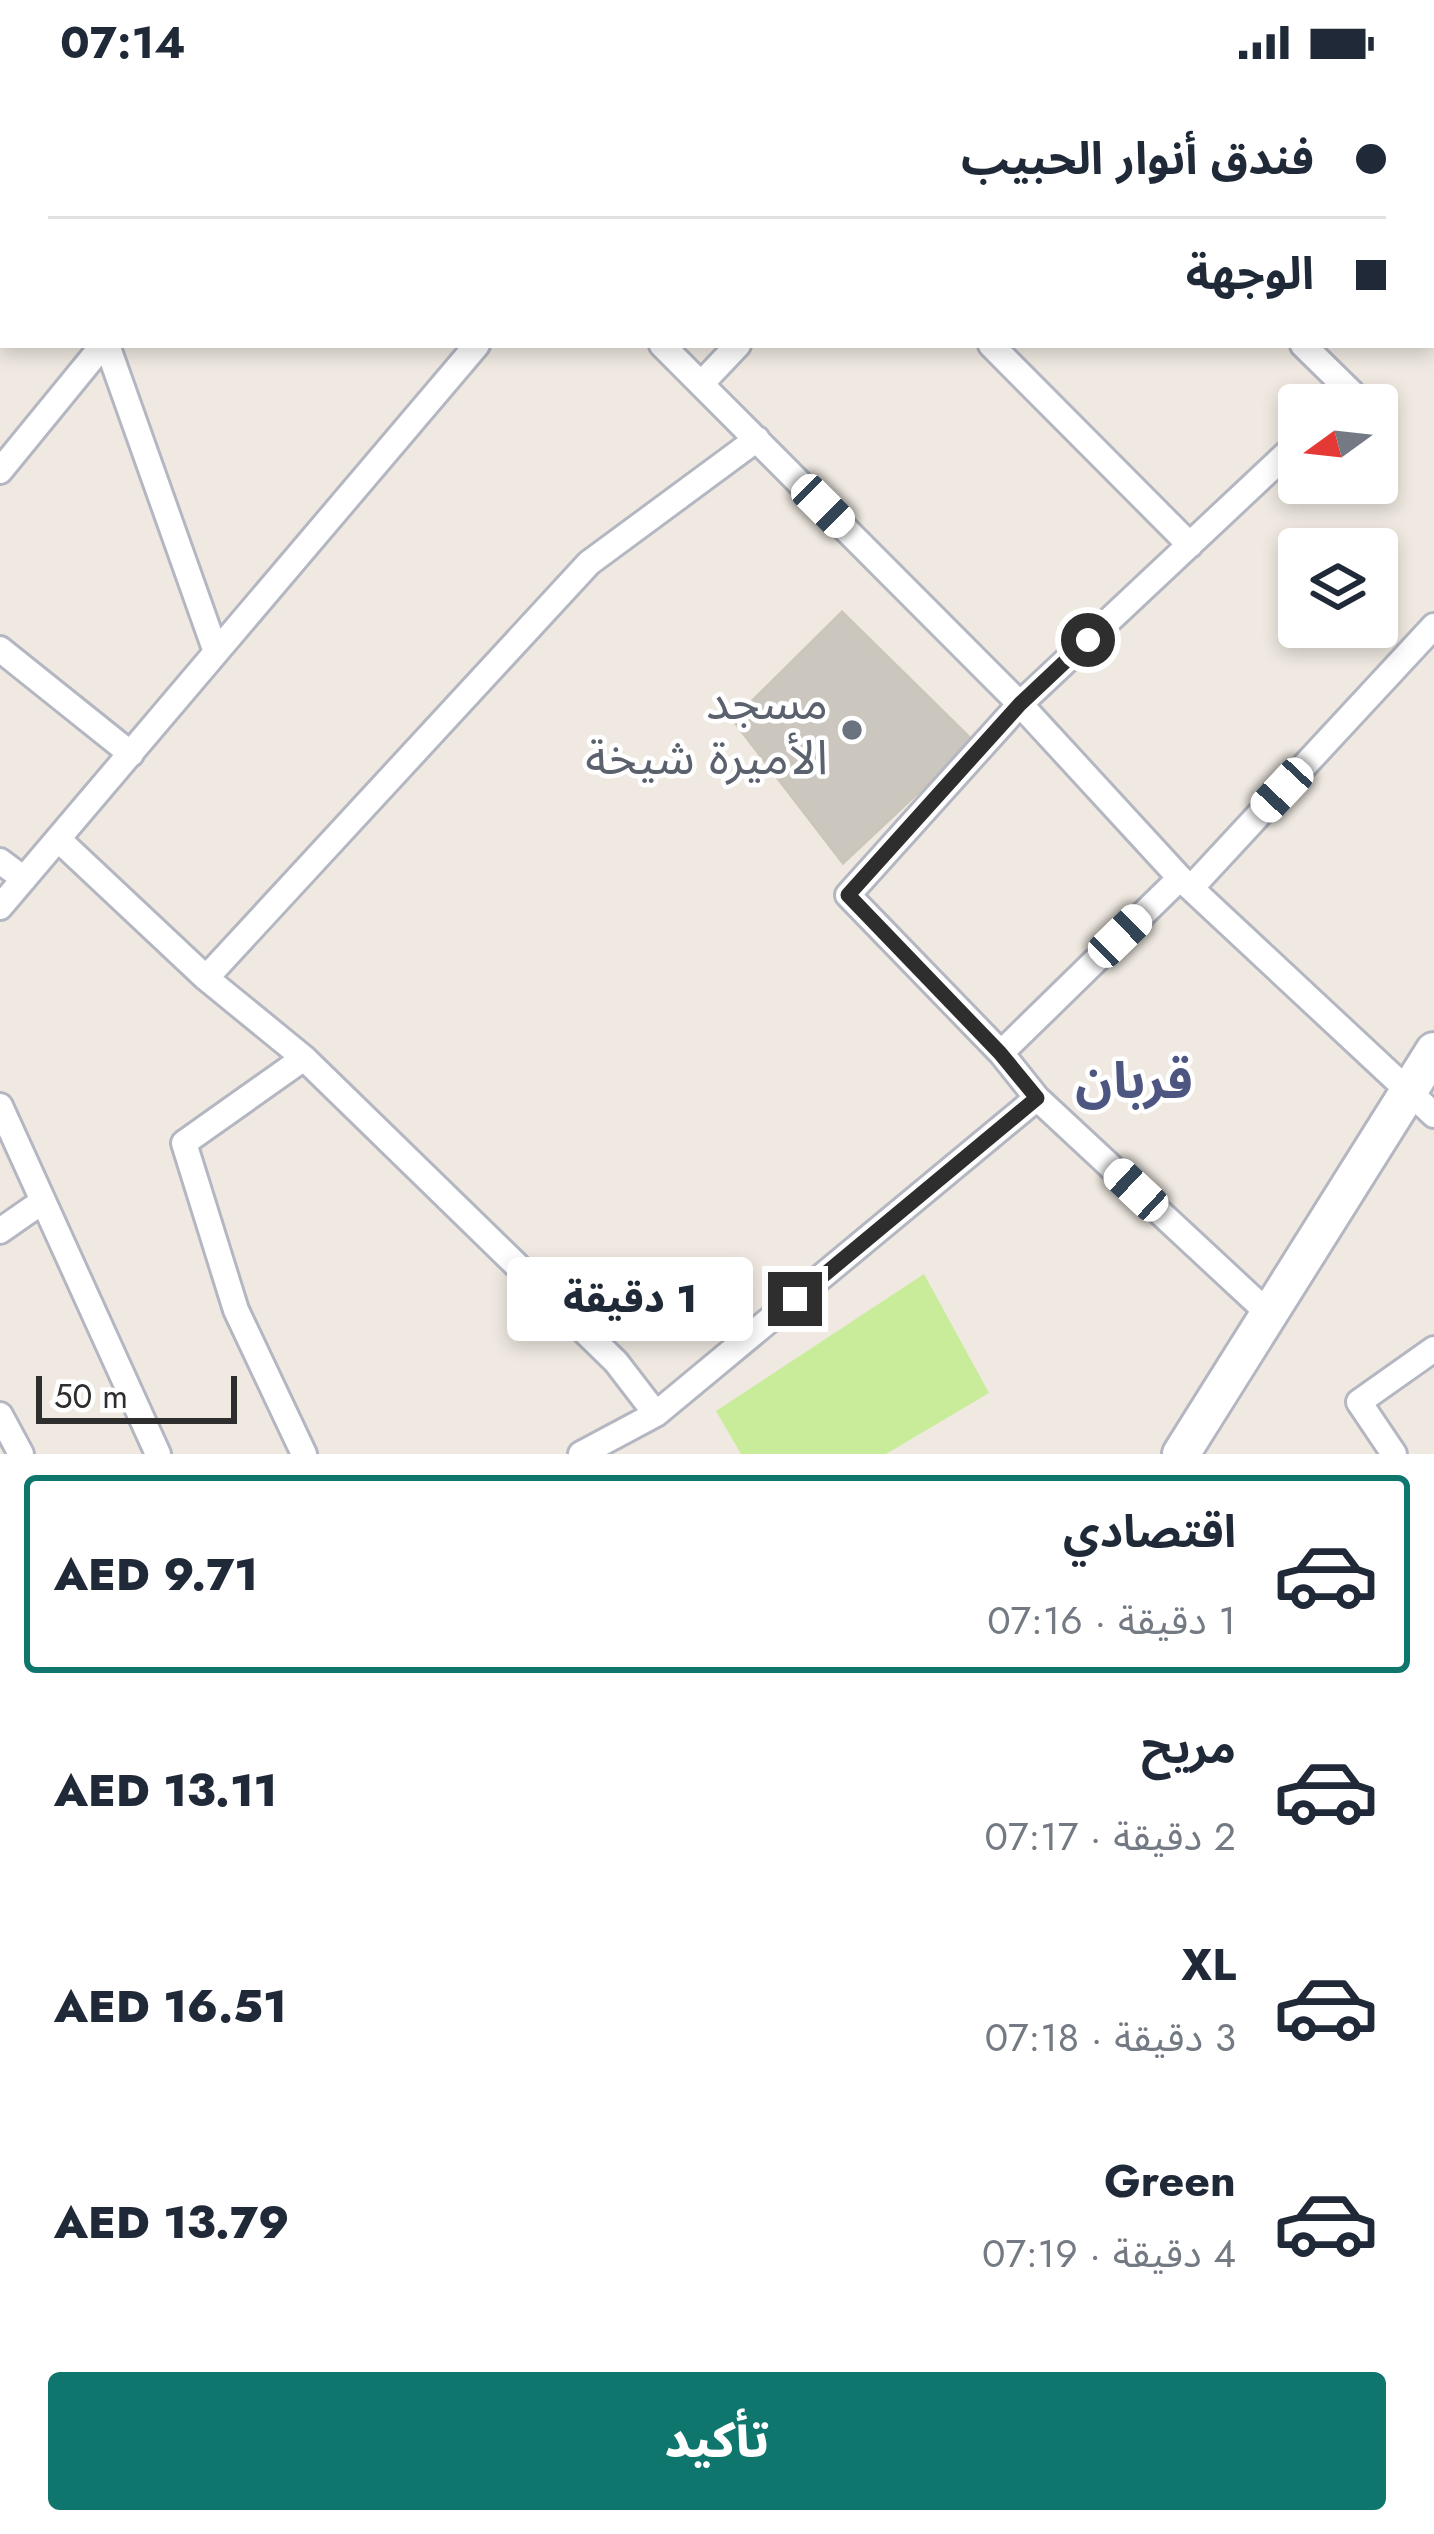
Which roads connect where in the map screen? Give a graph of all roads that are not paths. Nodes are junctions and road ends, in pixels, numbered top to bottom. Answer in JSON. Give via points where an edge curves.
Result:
{"nodes":[{"id":1,"x":102,"y":348,"type":"edge"},
{"id":2,"x":106,"y":348,"type":"edge"},
{"id":3,"x":474,"y":348,"type":"edge"},
{"id":4,"x":665,"y":348,"type":"edge"},
{"id":5,"x":735,"y":348,"type":"edge"},
{"id":6,"x":994,"y":348,"type":"edge"},
{"id":7,"x":1307,"y":348,"type":"edge"},
{"id":8,"x":701,"y":384,"type":"junction"},
{"id":9,"x":1343,"y":384,"type":"edge"},
{"id":10,"x":757,"y":439,"type":"junction"},
{"id":11,"x":1278,"y":462,"type":"edge"},
{"id":12,"x":0,"y":471,"type":"edge"},
{"id":13,"x":1190,"y":545,"type":"junction"},
{"id":14,"x":1434,"y":626,"type":"edge"},
{"id":15,"x":0,"y":649,"type":"edge"},
{"id":16,"x":216,"y":652,"type":"junction"},
{"id":17,"x":1020,"y":704,"type":"junction"},
{"id":18,"x":131,"y":754,"type":"junction"},
{"id":19,"x":58,"y":839,"type":"junction"},
{"id":20,"x":0,"y":861,"type":"edge"},
{"id":21,"x":24,"y":879,"type":"junction"},
{"id":22,"x":1185,"y":883,"type":"junction"},
{"id":23,"x":0,"y":907,"type":"edge"},
{"id":24,"x":206,"y":978,"type":"junction"},
{"id":25,"x":1434,"y":1051,"type":"edge"},
{"id":26,"x":1000,"y":1053,"type":"junction"},
{"id":27,"x":304,"y":1058,"type":"junction"},
{"id":28,"x":1037,"y":1098,"type":"junction"},
{"id":29,"x":1421,"y":1104,"type":"edge"},
{"id":30,"x":0,"y":1106,"type":"edge"},
{"id":31,"x":44,"y":1202,"type":"junction"},
{"id":32,"x":0,"y":1231,"type":"edge"},
{"id":33,"x":1267,"y":1312,"type":"junction"},
{"id":34,"x":1434,"y":1349,"type":"edge"},
{"id":35,"x":656,"y":1414,"type":"junction"},
{"id":36,"x":0,"y":1415,"type":"edge"},
{"id":37,"x":21,"y":1454,"type":"edge"},
{"id":38,"x":158,"y":1454,"type":"edge"},
{"id":39,"x":304,"y":1454,"type":"edge"},
{"id":40,"x":581,"y":1454,"type":"edge"},
{"id":41,"x":1181,"y":1454,"type":"edge"},
{"id":42,"x":1394,"y":1454,"type":"edge"}],
"edges":[{"from":1,"to":12,"type":"street"},
{"from":2,"to":16,"type":"street"},
{"from":3,"to":16,"type":"street"},
{"from":4,"to":8,"type":"street"},
{"from":5,"to":8,"type":"street"},
{"from":6,"to":13,"type":"street"},
{"from":7,"to":9,"type":"street"},
{"from":8,"to":10,"type":"street"},
{"from":10,"to":17,"type":"street"},
{"from":10,"to":24,"type":"street","via":[[589,563]]},
{"from":11,"to":13,"type":"street"},
{"from":13,"to":17,"type":"street"},
{"from":14,"to":22,"type":"street"},
{"from":15,"to":18,"type":"street"},
{"from":16,"to":18,"type":"street"},
{"from":17,"to":22,"type":"street"},
{"from":17,"to":26,"type":"street","via":[[848,895]]},
{"from":18,"to":19,"type":"street"},
{"from":19,"to":21,"type":"street"},
{"from":19,"to":24,"type":"street"},
{"from":20,"to":21,"type":"street"},
{"from":21,"to":23,"type":"street"},
{"from":22,"to":26,"type":"street"},
{"from":22,"to":29,"type":"street"},
{"from":24,"to":27,"type":"street"},
{"from":25,"to":29,"type":"main road"},
{"from":26,"to":28,"type":"street"},
{"from":27,"to":35,"type":"street","via":[[616,1362]]},
{"from":27,"to":39,"type":"street","via":[[184,1143],[236,1310]]},
{"from":28,"to":33,"type":"street"},
{"from":28,"to":35,"type":"street"},
{"from":29,"to":33,"type":"main road"},
{"from":30,"to":31,"type":"street"},
{"from":31,"to":32,"type":"street"},
{"from":31,"to":38,"type":"street"},
{"from":33,"to":41,"type":"main road"},
{"from":34,"to":42,"type":"street","via":[[1359,1402]]},
{"from":35,"to":40,"type":"street"},
{"from":36,"to":37,"type":"street"}]}
